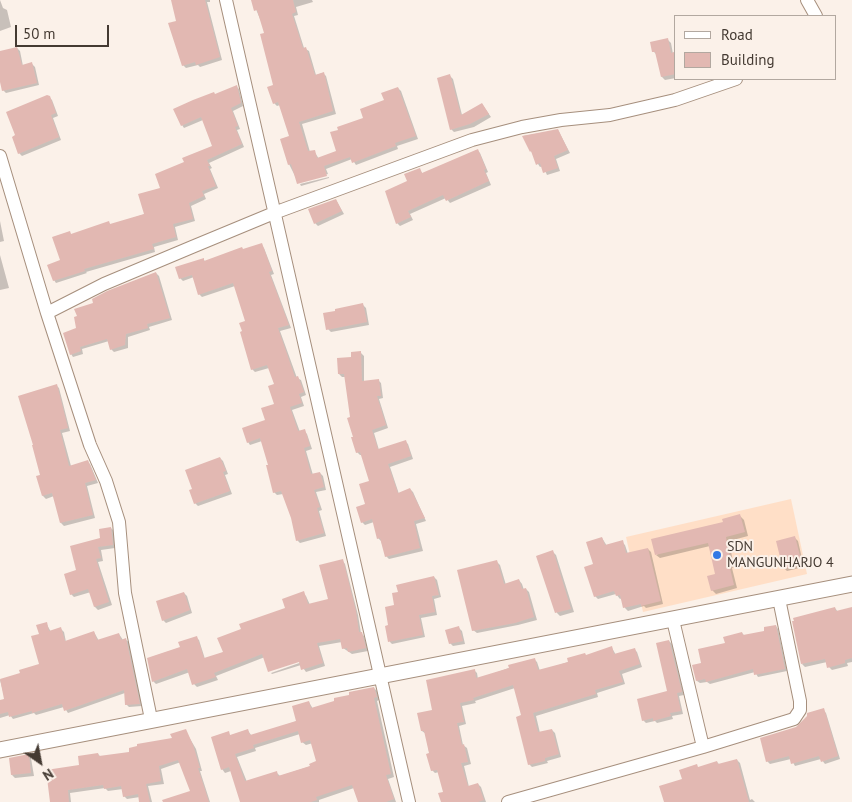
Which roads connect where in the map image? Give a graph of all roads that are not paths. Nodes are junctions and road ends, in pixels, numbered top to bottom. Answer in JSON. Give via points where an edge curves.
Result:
{"nodes":[{"id":1,"x":226,"y":0,"type":"edge"},
{"id":2,"x":807,"y":0,"type":"edge"},
{"id":3,"x":815,"y":15,"type":"edge"},
{"id":4,"x":733,"y":80,"type":"edge"},
{"id":5,"x":0,"y":156,"type":"edge"},
{"id":6,"x":274,"y":213,"type":"junction"},
{"id":7,"x":47,"y":313,"type":"junction"},
{"id":8,"x":852,"y":584,"type":"edge"},
{"id":9,"x":779,"y":599,"type":"junction"},
{"id":10,"x":673,"y":620,"type":"junction"},
{"id":11,"x":382,"y":675,"type":"junction"},
{"id":12,"x":151,"y":720,"type":"junction"},
{"id":13,"x":703,"y":747,"type":"junction"},
{"id":14,"x":0,"y":750,"type":"edge"},
{"id":15,"x":409,"y":802,"type":"edge"},
{"id":16,"x":508,"y":802,"type":"edge"}],
"edges":[{"from":1,"to":6,"type":"street"},
{"from":2,"to":3,"type":"street"},
{"from":4,"to":6,"type":"street","via":[[675,100],[610,115],[542,124],[472,140]]},
{"from":5,"to":7,"type":"street"},
{"from":6,"to":7,"type":"street","via":[[104,284]]},
{"from":6,"to":11,"type":"street"},
{"from":7,"to":12,"type":"street","via":[[119,522],[125,593]]},
{"from":8,"to":9,"type":"main road"},
{"from":9,"to":10,"type":"main road"},
{"from":9,"to":13,"type":"street","via":[[800,710],[794,719]]},
{"from":10,"to":11,"type":"main road"},
{"from":10,"to":13,"type":"street"},
{"from":11,"to":12,"type":"main road"},
{"from":11,"to":15,"type":"street"},
{"from":12,"to":14,"type":"main road"},
{"from":13,"to":16,"type":"street"}]}
